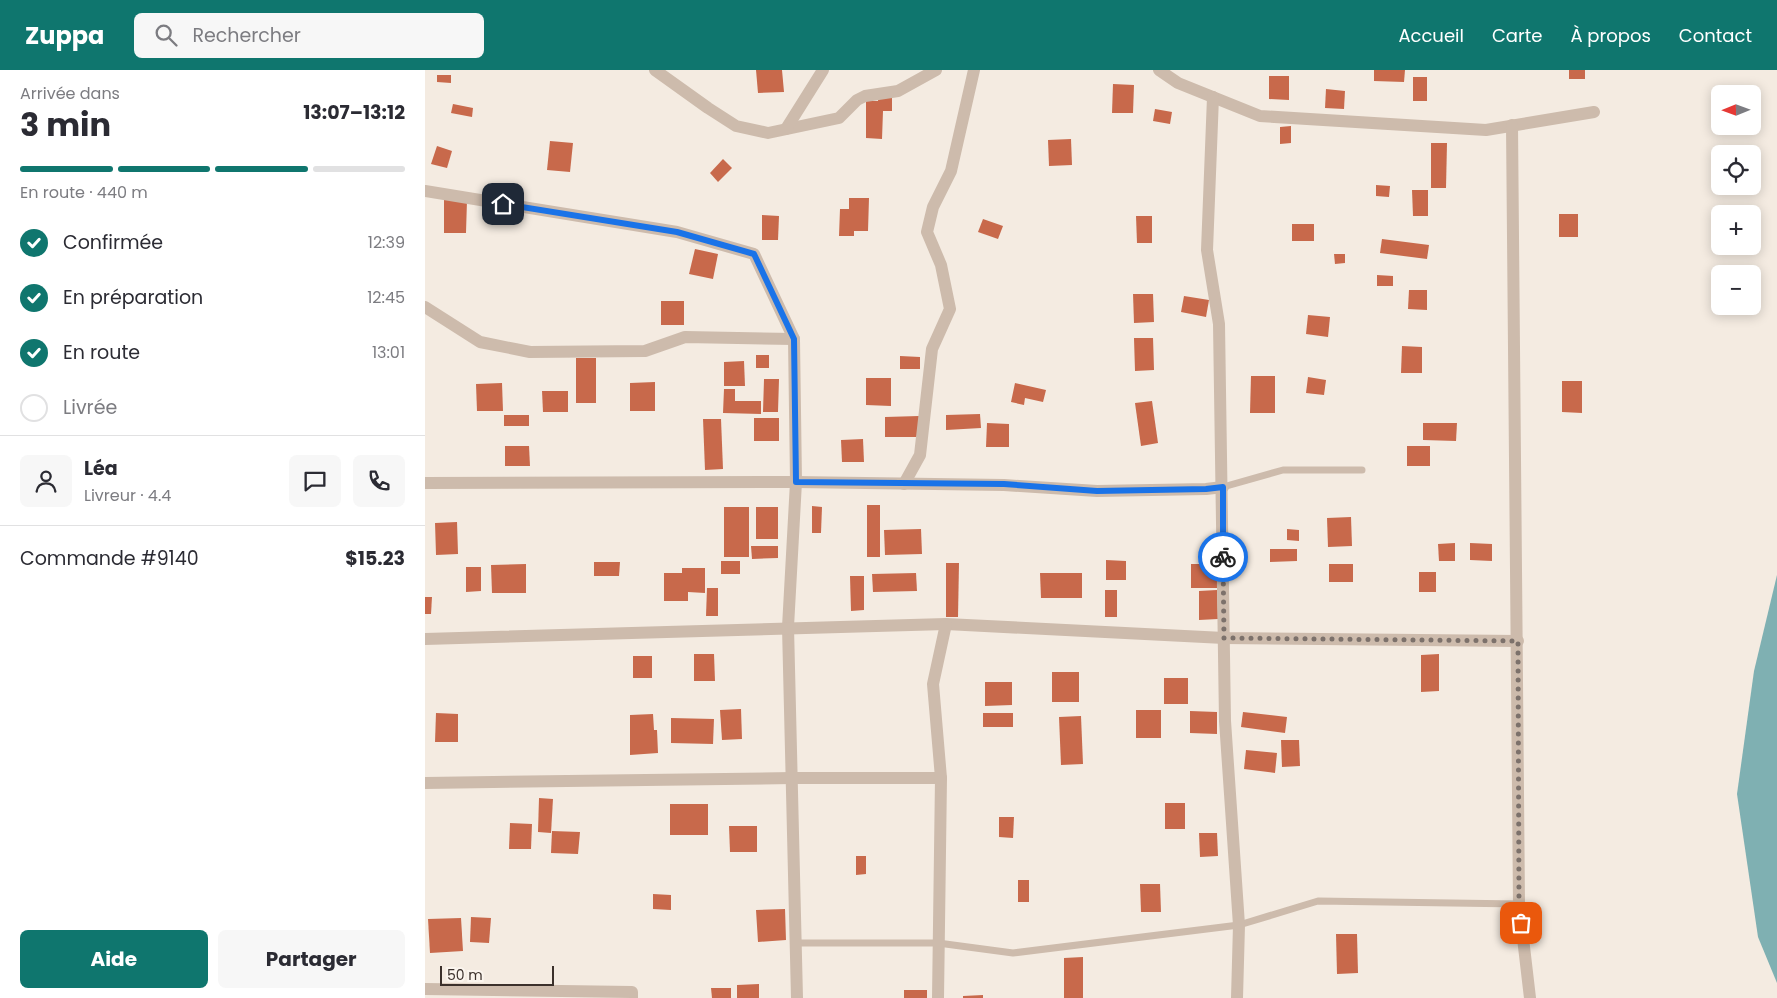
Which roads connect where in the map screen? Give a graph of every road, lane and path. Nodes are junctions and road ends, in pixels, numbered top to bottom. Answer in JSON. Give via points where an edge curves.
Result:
{"nodes":[{"id":1,"x":655,"y":70,"type":"edge"},
{"id":2,"x":823,"y":70,"type":"edge"},
{"id":3,"x":937,"y":70,"type":"edge"},
{"id":4,"x":974,"y":70,"type":"edge"},
{"id":5,"x":1159,"y":70,"type":"edge"},
{"id":6,"x":1213,"y":97,"type":"junction"},
{"id":7,"x":1594,"y":112,"type":"dead end"},
{"id":8,"x":1512,"y":126,"type":"junction"},
{"id":9,"x":785,"y":129,"type":"junction"},
{"id":10,"x":425,"y":191,"type":"edge"},
{"id":11,"x":425,"y":306,"type":"edge"},
{"id":12,"x":794,"y":339,"type":"junction"},
{"id":13,"x":1362,"y":470,"type":"dead end"},
{"id":14,"x":796,"y":482,"type":"junction"},
{"id":15,"x":425,"y":483,"type":"edge"},
{"id":16,"x":904,"y":484,"type":"junction"},
{"id":17,"x":1223,"y":487,"type":"junction"},
{"id":18,"x":946,"y":624,"type":"junction"},
{"id":19,"x":788,"y":627,"type":"junction"},
{"id":20,"x":1224,"y":638,"type":"junction"},
{"id":21,"x":425,"y":639,"type":"edge"},
{"id":22,"x":1518,"y":641,"type":"junction"},
{"id":23,"x":792,"y":778,"type":"junction"},
{"id":24,"x":941,"y":778,"type":"junction"},
{"id":25,"x":425,"y":783,"type":"edge"},
{"id":26,"x":1519,"y":904,"type":"junction"},
{"id":27,"x":1239,"y":925,"type":"junction"},
{"id":28,"x":796,"y":943,"type":"junction"},
{"id":29,"x":938,"y":943,"type":"junction"},
{"id":30,"x":425,"y":989,"type":"edge"},
{"id":31,"x":632,"y":998,"type":"edge"},
{"id":32,"x":797,"y":998,"type":"edge"},
{"id":33,"x":938,"y":998,"type":"edge"},
{"id":34,"x":1237,"y":998,"type":"edge"},
{"id":35,"x":1531,"y":998,"type":"edge"}],
"edges":[{"from":1,"to":9,"type":"street","via":[[736,126],[767,133]]},
{"from":2,"to":9,"type":"street"},
{"from":3,"to":9,"type":"street","via":[[899,92],[865,96],[839,118]]},
{"from":4,"to":16,"type":"street","via":[[951,171],[933,207],[927,232],[941,265],[950,309],[932,349],[920,455]]},
{"from":5,"to":6,"type":"street","via":[[1178,83]]},
{"from":6,"to":8,"type":"street","via":[[1260,116],[1486,130]]},
{"from":6,"to":17,"type":"street","via":[[1207,250],[1219,324]]},
{"from":7,"to":8,"type":"street"},
{"from":8,"to":22,"type":"street"},
{"from":10,"to":12,"type":"street","via":[[677,232],[754,254]]},
{"from":11,"to":12,"type":"street","via":[[480,342],[530,352],[645,351],[685,337]]},
{"from":12,"to":14,"type":"street"},
{"from":13,"to":17,"type":"lane","via":[[1283,470]]},
{"from":14,"to":15,"type":"street"},
{"from":14,"to":16,"type":"street"},
{"from":14,"to":19,"type":"street"},
{"from":16,"to":17,"type":"street","via":[[1004,484],[1097,491]]},
{"from":17,"to":20,"type":"street"},
{"from":18,"to":19,"type":"street"},
{"from":18,"to":20,"type":"street"},
{"from":18,"to":24,"type":"street","via":[[933,684]]},
{"from":19,"to":21,"type":"street"},
{"from":19,"to":23,"type":"street"},
{"from":20,"to":22,"type":"street"},
{"from":20,"to":27,"type":"street","via":[[1225,721]]},
{"from":22,"to":26,"type":"street"},
{"from":23,"to":24,"type":"street"},
{"from":23,"to":25,"type":"street"},
{"from":23,"to":28,"type":"street"},
{"from":24,"to":29,"type":"street"},
{"from":26,"to":27,"type":"lane","via":[[1318,901]]},
{"from":26,"to":35,"type":"street"},
{"from":27,"to":29,"type":"lane","via":[[1013,953]]},
{"from":27,"to":34,"type":"street"},
{"from":28,"to":29,"type":"lane"},
{"from":28,"to":32,"type":"street"},
{"from":29,"to":33,"type":"street"},
{"from":30,"to":31,"type":"street","via":[[632,992]]}]}
